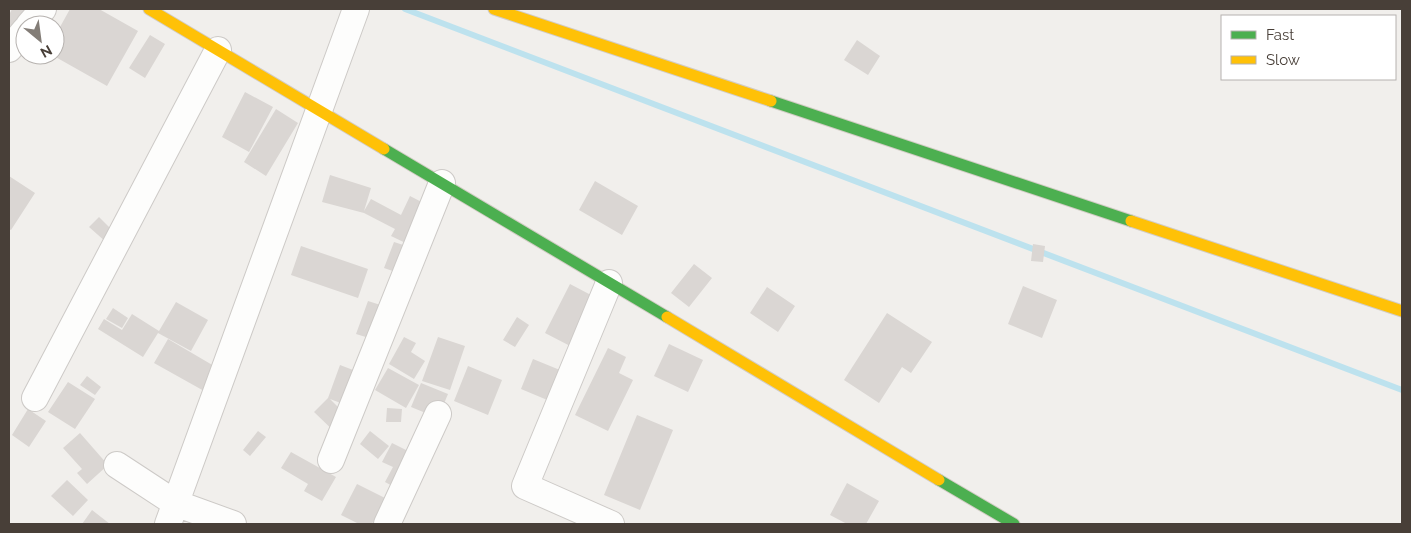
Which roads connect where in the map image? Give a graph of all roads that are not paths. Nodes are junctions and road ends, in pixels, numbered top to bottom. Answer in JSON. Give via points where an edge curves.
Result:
{"nodes":[{"id":1,"x":148,"y":9,"type":"edge"},
{"id":2,"x":356,"y":9,"type":"edge"},
{"id":3,"x":494,"y":9,"type":"edge"},
{"id":4,"x":218,"y":50,"type":"junction"},
{"id":5,"x":319,"y":110,"type":"junction"},
{"id":6,"x":442,"y":183,"type":"junction"},
{"id":7,"x":609,"y":283,"type":"junction"},
{"id":8,"x":1402,"y":312,"type":"edge"},
{"id":9,"x":35,"y":398,"type":"dead end"},
{"id":10,"x":438,"y":414,"type":"dead end"},
{"id":11,"x":331,"y":460,"type":"dead end"},
{"id":12,"x":117,"y":465,"type":"dead end"},
{"id":13,"x":172,"y":513,"type":"edge"},
{"id":14,"x":233,"y":524,"type":"edge"},
{"id":15,"x":387,"y":524,"type":"edge"},
{"id":16,"x":611,"y":524,"type":"edge"},
{"id":17,"x":1014,"y":524,"type":"edge"}],
"edges":[{"from":1,"to":4,"type":"street"},
{"from":2,"to":5,"type":"street"},
{"from":3,"to":8,"type":"street"},
{"from":4,"to":5,"type":"street"},
{"from":4,"to":9,"type":"street"},
{"from":5,"to":6,"type":"street"},
{"from":5,"to":13,"type":"street"},
{"from":6,"to":7,"type":"street"},
{"from":6,"to":11,"type":"street"},
{"from":7,"to":16,"type":"street","via":[[525,486]]},
{"from":7,"to":17,"type":"street"},
{"from":10,"to":15,"type":"street"},
{"from":12,"to":13,"type":"street"},
{"from":13,"to":14,"type":"street"}]}
